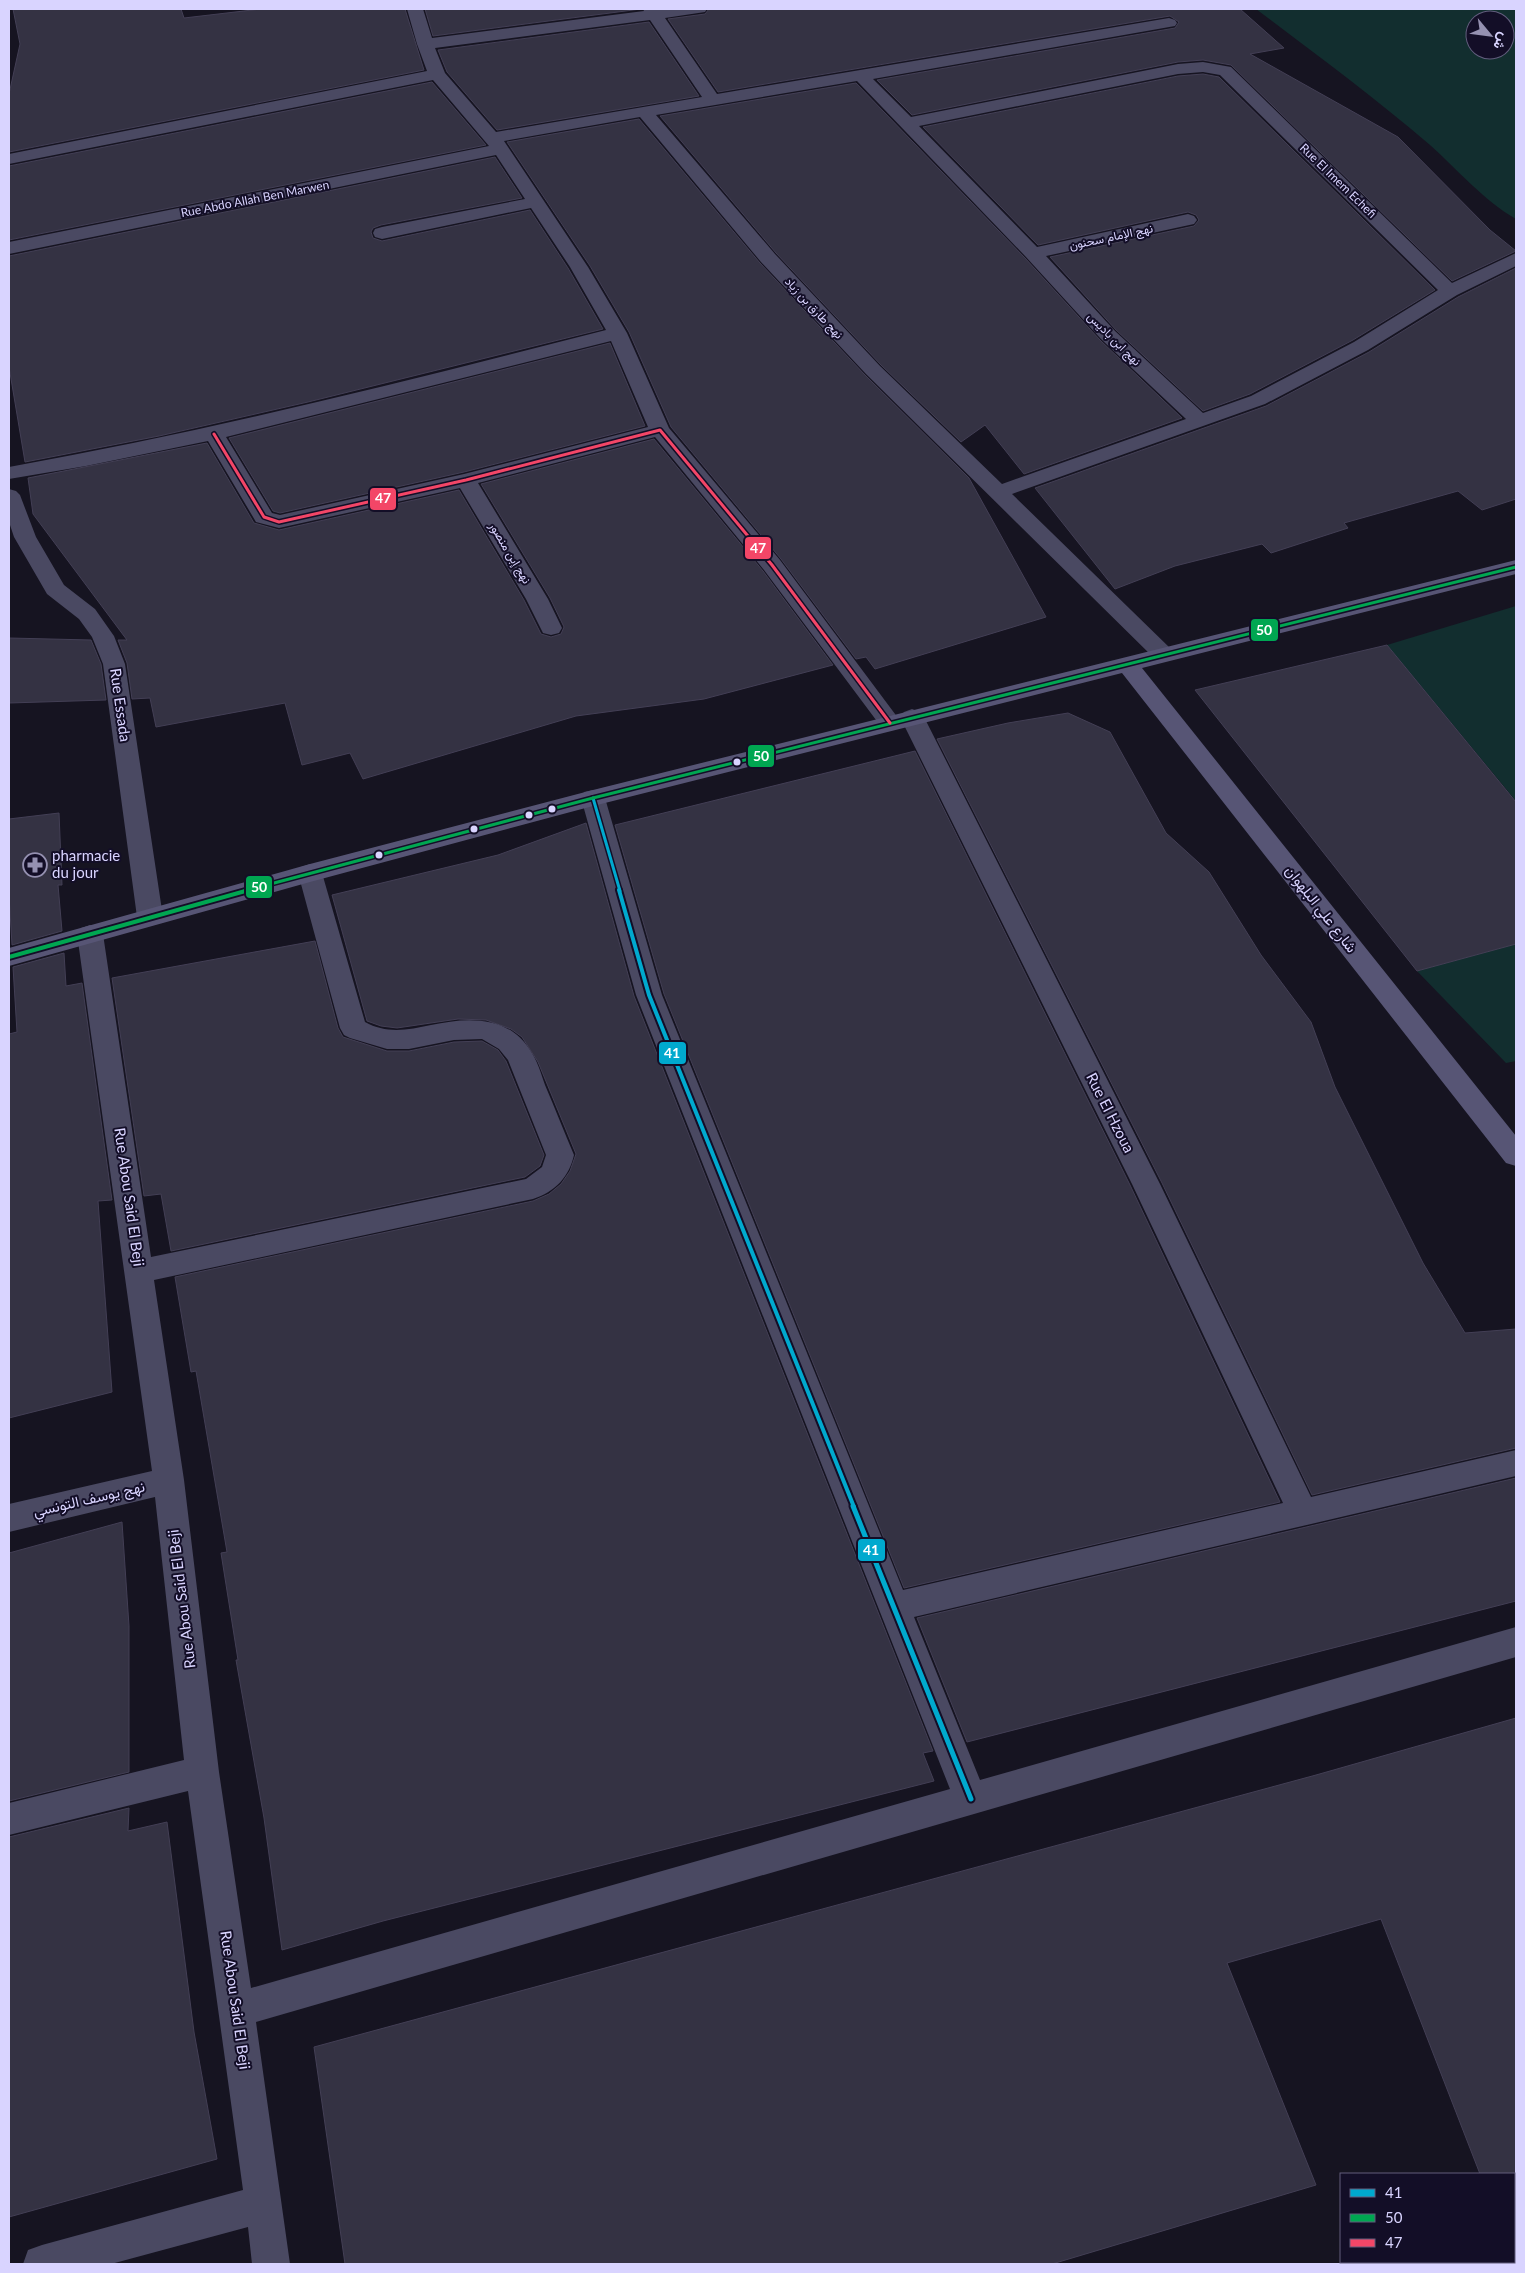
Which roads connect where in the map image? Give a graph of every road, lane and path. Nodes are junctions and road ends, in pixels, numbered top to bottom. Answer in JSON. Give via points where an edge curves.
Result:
{"nodes":[{"id":1,"x":415,"y":9,"type":"edge"},
{"id":2,"x":699,"y":9,"type":"edge"},
{"id":3,"x":653,"y":12,"type":"edge"},
{"id":4,"x":1169,"y":23,"type":"dead end"},
{"id":5,"x":425,"y":44,"type":"junction"},
{"id":6,"x":438,"y":74,"type":"junction"},
{"id":7,"x":861,"y":76,"type":"junction"},
{"id":8,"x":713,"y":100,"type":"junction"},
{"id":9,"x":644,"y":111,"type":"junction"},
{"id":10,"x":907,"y":123,"type":"junction"},
{"id":11,"x":497,"y":143,"type":"junction"},
{"id":12,"x":9,"y":159,"type":"edge"},
{"id":13,"x":536,"y":202,"type":"junction"},
{"id":14,"x":1188,"y":220,"type":"dead end"},
{"id":15,"x":382,"y":233,"type":"dead end"},
{"id":16,"x":9,"y":248,"type":"edge"},
{"id":17,"x":1033,"y":253,"type":"junction"},
{"id":18,"x":1516,"y":259,"type":"edge"},
{"id":19,"x":1450,"y":290,"type":"junction"},
{"id":20,"x":617,"y":332,"type":"junction"},
{"id":21,"x":1200,"y":422,"type":"junction"},
{"id":22,"x":660,"y":430,"type":"junction"},
{"id":23,"x":214,"y":434,"type":"junction"},
{"id":24,"x":9,"y":473,"type":"edge"},
{"id":25,"x":466,"y":480,"type":"junction"},
{"id":26,"x":999,"y":492,"type":"junction"},
{"id":27,"x":9,"y":495,"type":"edge"},
{"id":28,"x":1516,"y":567,"type":"edge"},
{"id":29,"x":551,"y":628,"type":"dead end"},
{"id":30,"x":1163,"y":654,"type":"junction"},
{"id":31,"x":1126,"y":663,"type":"junction"},
{"id":32,"x":901,"y":720,"type":"junction"},
{"id":33,"x":593,"y":798,"type":"junction"},
{"id":34,"x":310,"y":872,"type":"junction"},
{"id":35,"x":150,"y":917,"type":"junction"},
{"id":36,"x":90,"y":934,"type":"junction"},
{"id":37,"x":9,"y":957,"type":"edge"},
{"id":38,"x":1516,"y":1154,"type":"edge"},
{"id":39,"x":140,"y":1271,"type":"junction"},
{"id":40,"x":1516,"y":1463,"type":"edge"},
{"id":41,"x":169,"y":1480,"type":"junction"},
{"id":42,"x":1303,"y":1512,"type":"junction"},
{"id":43,"x":9,"y":1518,"type":"edge"},
{"id":44,"x":893,"y":1606,"type":"junction"},
{"id":45,"x":1516,"y":1642,"type":"edge"},
{"id":46,"x":202,"y":1772,"type":"junction"},
{"id":47,"x":970,"y":1799,"type":"junction"},
{"id":48,"x":9,"y":1818,"type":"edge"},
{"id":49,"x":236,"y":2010,"type":"junction"},
{"id":50,"x":264,"y":2203,"type":"junction"},
{"id":51,"x":42,"y":2264,"type":"edge"},
{"id":52,"x":271,"y":2264,"type":"edge"}],
"edges":[{"from":1,"to":5,"type":"street","name":"Rue El Hzoua"},
{"from":2,"to":3,"type":"street"},
{"from":3,"to":5,"type":"street"},
{"from":3,"to":8,"type":"street"},
{"from":4,"to":7,"type":"street","name":"Rue Abdo Allah Ben Marwen"},
{"from":5,"to":6,"type":"street","name":"Rue El Hzoua"},
{"from":6,"to":11,"type":"street","name":"Rue El Hzoua"},
{"from":6,"to":12,"type":"street"},
{"from":7,"to":8,"type":"street","name":"Rue Abdo Allah Ben Marwen"},
{"from":7,"to":10,"type":"street","name":"نهج ابن باديس"},
{"from":8,"to":9,"type":"street","name":"Rue Abdo Allah Ben Marwen"},
{"from":9,"to":11,"type":"street","name":"Rue Abdo Allah Ben Marwen"},
{"from":9,"to":26,"type":"street","name":"نهج طارق بن زياد","via":[[768,258],[873,370]]},
{"from":10,"to":17,"type":"street","name":"نهج ابن باديس"},
{"from":10,"to":19,"type":"street","name":"Rue El Imem Echefi","via":[[1178,68],[1203,67],[1225,71]]},
{"from":11,"to":13,"type":"street","name":"Rue El Hzoua"},
{"from":11,"to":16,"type":"street","name":"Rue Abdo Allah Ben Marwen"},
{"from":13,"to":15,"type":"street"},
{"from":13,"to":20,"type":"street","name":"Rue El Hzoua"},
{"from":14,"to":17,"type":"street","name":"نهج الإمام سحنون"},
{"from":17,"to":21,"type":"street","name":"نهج ابن باديس","via":[[1108,335]]},
{"from":18,"to":19,"type":"street"},
{"from":19,"to":21,"type":"street","via":[[1313,372],[1258,400]]},
{"from":20,"to":22,"type":"street","name":"Rue El Hzoua"},
{"from":20,"to":23,"type":"street"},
{"from":21,"to":26,"type":"street"},
{"from":22,"to":25,"type":"street"},
{"from":22,"to":32,"type":"street","name":"Rue El Hzoua"},
{"from":23,"to":24,"type":"street"},
{"from":23,"to":25,"type":"street","via":[[264,517],[274,521],[284,522]]},
{"from":25,"to":29,"type":"street","name":"نهج إبن منصور","via":[[537,598]]},
{"from":26,"to":30,"type":"street","name":"نهج طارق بن زياد"},
{"from":27,"to":35,"type":"street","name":"Rue Essada","via":[[25,538],[55,589],[87,614],[103,636],[114,664]]},
{"from":28,"to":30,"type":"street"},
{"from":30,"to":31,"type":"street"},
{"from":31,"to":32,"type":"street"},
{"from":31,"to":38,"type":"street","name":"شارع علي البلهوان"},
{"from":32,"to":33,"type":"street"},
{"from":32,"to":42,"type":"street","name":"Rue El Hzoua","via":[[1146,1184]]},
{"from":33,"to":34,"type":"street"},
{"from":33,"to":44,"type":"street","via":[[649,995]]},
{"from":34,"to":35,"type":"street"},
{"from":34,"to":39,"type":"street","via":[[352,1028],[366,1036],[389,1040],[463,1027],[500,1035],[520,1055],[560,1155],[558,1167],[547,1180],[533,1188]]},
{"from":35,"to":36,"type":"street"},
{"from":36,"to":37,"type":"street"},
{"from":36,"to":39,"type":"street","name":"Rue Abou Said El Beji"},
{"from":39,"to":41,"type":"street","name":"Rue Abou Said El Beji"},
{"from":40,"to":42,"type":"street"},
{"from":41,"to":43,"type":"street","name":"نهج يوسف التونسي"},
{"from":41,"to":46,"type":"street","name":"Rue Abou Said El Beji"},
{"from":42,"to":44,"type":"street"},
{"from":44,"to":47,"type":"street"},
{"from":45,"to":47,"type":"street"},
{"from":46,"to":48,"type":"street"},
{"from":46,"to":49,"type":"street","name":"Rue Abou Said El Beji"},
{"from":47,"to":49,"type":"street"},
{"from":49,"to":50,"type":"street","name":"Rue Abou Said El Beji"},
{"from":50,"to":51,"type":"street"},
{"from":50,"to":52,"type":"street","name":"Rue Abou Said El Beji"}]}
